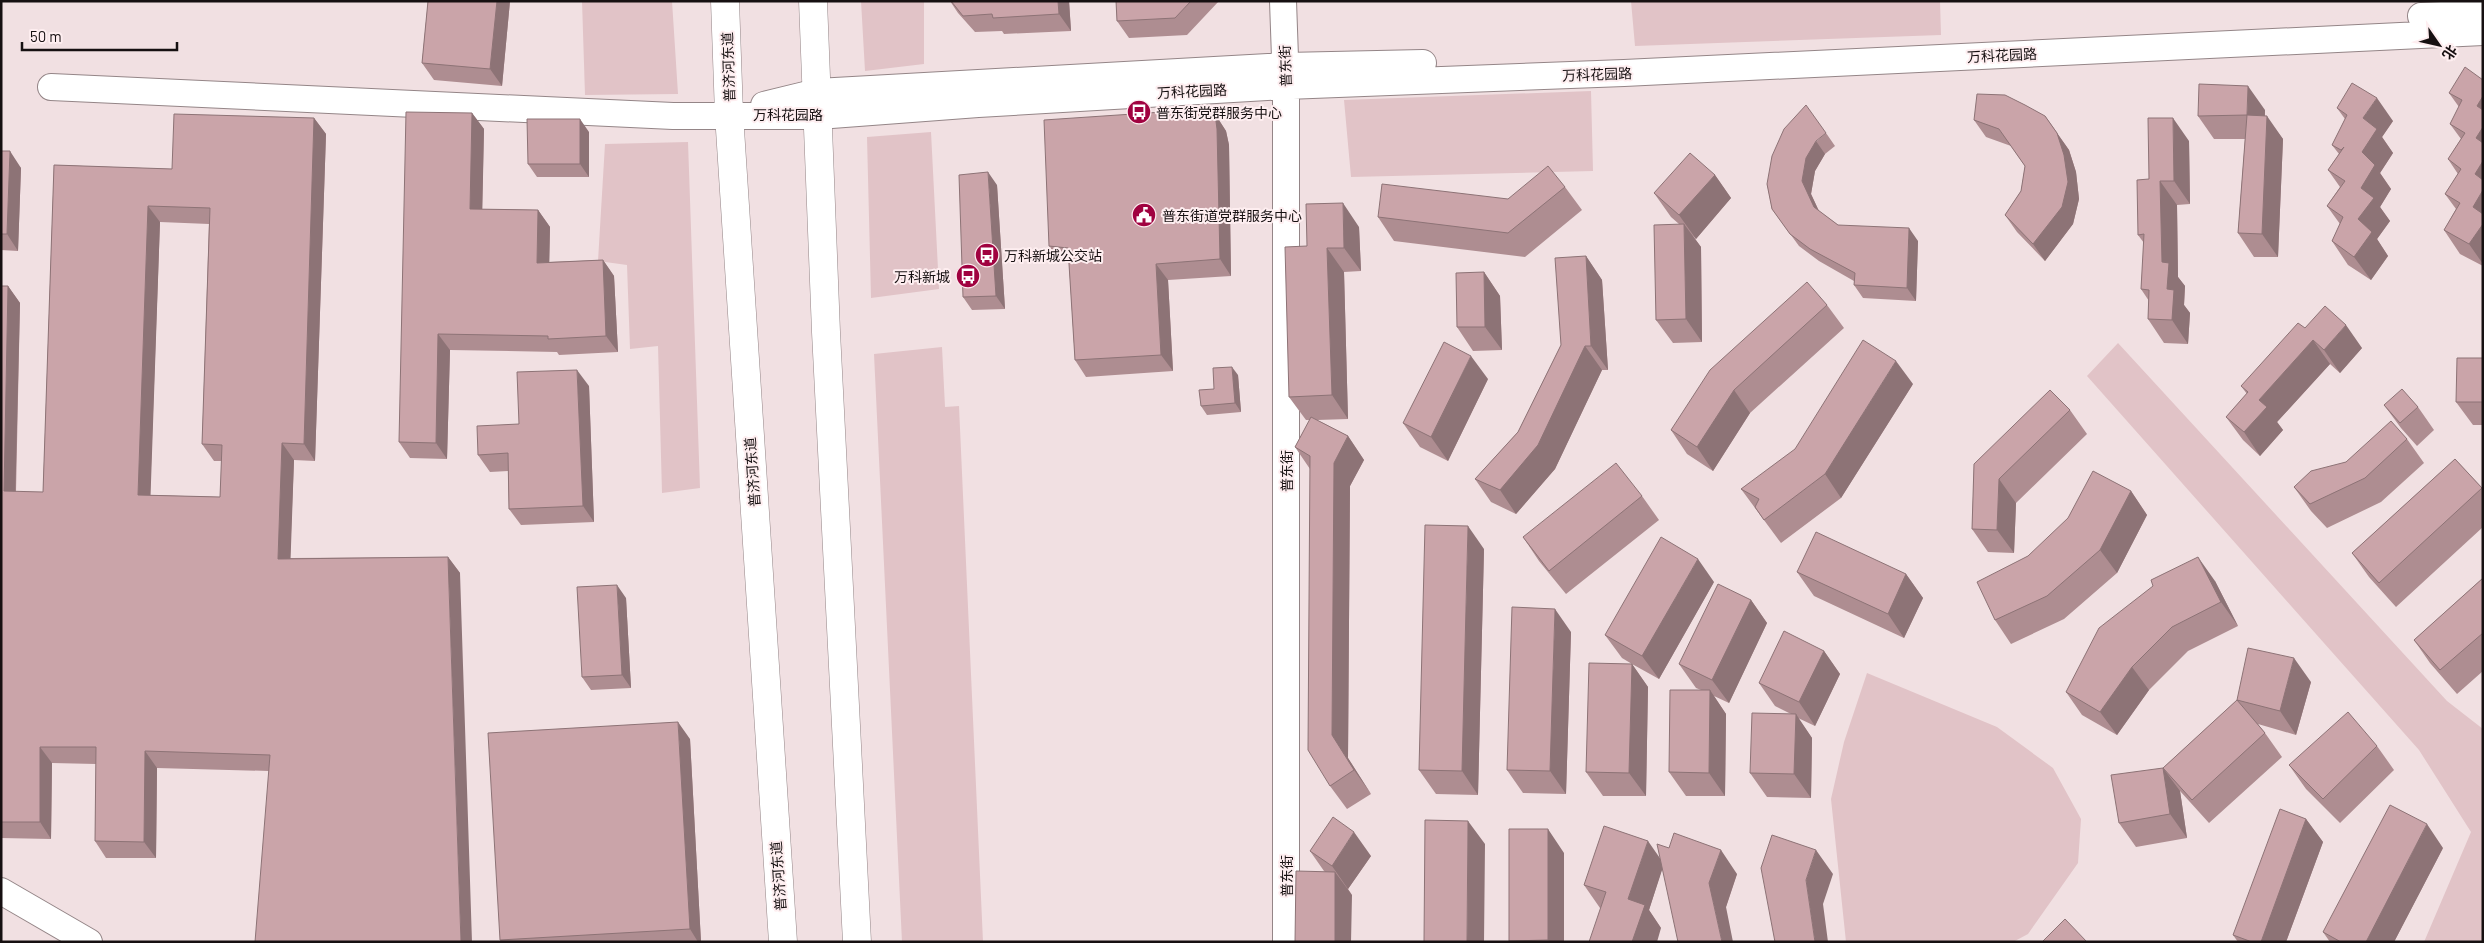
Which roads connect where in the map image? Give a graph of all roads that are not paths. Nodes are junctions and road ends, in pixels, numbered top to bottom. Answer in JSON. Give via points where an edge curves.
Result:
{"nodes":[{"id":1,"x":725,"y":1,"type":"edge"},
{"id":2,"x":813,"y":1,"type":"edge"},
{"id":3,"x":1283,"y":1,"type":"edge"},
{"id":4,"x":2483,"y":13,"type":"edge"},
{"id":5,"x":2483,"y":32,"type":"edge"},
{"id":6,"x":1286,"y":76,"type":"junction"},
{"id":7,"x":52,"y":87,"type":"dead end"},
{"id":8,"x":817,"y":104,"type":"junction"},
{"id":9,"x":729,"y":114,"type":"junction"},
{"id":10,"x":1,"y":890,"type":"edge"},
{"id":11,"x":1,"y":906,"type":"edge"},
{"id":12,"x":54,"y":942,"type":"edge"},
{"id":13,"x":89,"y":942,"type":"edge"},
{"id":14,"x":783,"y":942,"type":"edge"},
{"id":15,"x":857,"y":942,"type":"edge"},
{"id":16,"x":1286,"y":942,"type":"edge"}],
"edges":[{"from":1,"to":9,"type":"main road","name":"普济河东道"},
{"from":2,"to":8,"type":"main road"},
{"from":3,"to":6,"type":"street","name":"普东街"},
{"from":4,"to":6,"type":"street","name":"万科花园路"},
{"from":5,"to":6,"type":"street","name":"万科花园路","via":[[1633,73]]},
{"from":6,"to":8,"type":"street","name":"万科花园路"},
{"from":6,"to":16,"type":"street","name":"普东街"},
{"from":7,"to":9,"type":"street","name":"万科花园路","via":[[673,116]]},
{"from":8,"to":9,"type":"street","name":"万科花园路"},
{"from":8,"to":15,"type":"main road"},
{"from":9,"to":14,"type":"main road","name":"普济河东道"},
{"from":10,"to":13,"type":"street"},
{"from":11,"to":12,"type":"street"}]}
